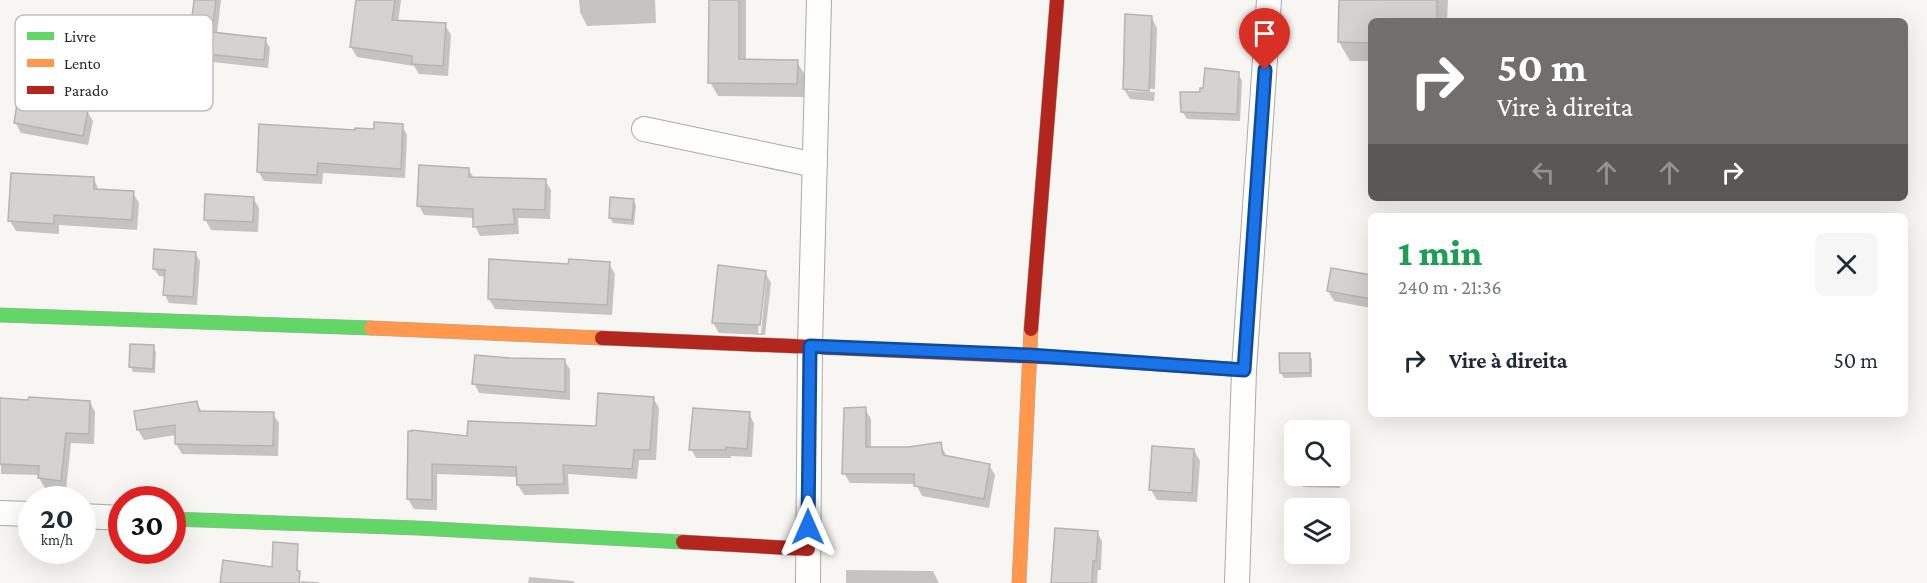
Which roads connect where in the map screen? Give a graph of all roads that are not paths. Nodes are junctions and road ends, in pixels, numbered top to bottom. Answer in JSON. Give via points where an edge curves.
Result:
{"nodes":[{"id":1,"x":819,"y":0,"type":"edge"},
{"id":2,"x":1057,"y":0,"type":"edge"},
{"id":3,"x":1269,"y":0,"type":"edge"},
{"id":4,"x":644,"y":129,"type":"dead end"},
{"id":5,"x":815,"y":165,"type":"junction"},
{"id":6,"x":0,"y":315,"type":"edge"},
{"id":7,"x":810,"y":346,"type":"junction"},
{"id":8,"x":1029,"y":355,"type":"junction"},
{"id":9,"x":1244,"y":370,"type":"junction"},
{"id":10,"x":0,"y":513,"type":"edge"},
{"id":11,"x":18,"y":514,"type":"edge"},
{"id":12,"x":186,"y":520,"type":"edge"},
{"id":13,"x":808,"y":549,"type":"junction"},
{"id":14,"x":808,"y":583,"type":"edge"},
{"id":15,"x":1019,"y":583,"type":"edge"},
{"id":16,"x":1237,"y":583,"type":"edge"}],
"edges":[{"from":1,"to":5,"type":"street"},
{"from":2,"to":8,"type":"street"},
{"from":3,"to":9,"type":"street"},
{"from":4,"to":5,"type":"street"},
{"from":5,"to":7,"type":"street"},
{"from":6,"to":7,"type":"street"},
{"from":7,"to":8,"type":"street"},
{"from":7,"to":13,"type":"street"},
{"from":8,"to":9,"type":"street"},
{"from":8,"to":15,"type":"street"},
{"from":9,"to":16,"type":"street"},
{"from":10,"to":11,"type":"street"},
{"from":12,"to":13,"type":"street"},
{"from":13,"to":14,"type":"street"}]}
